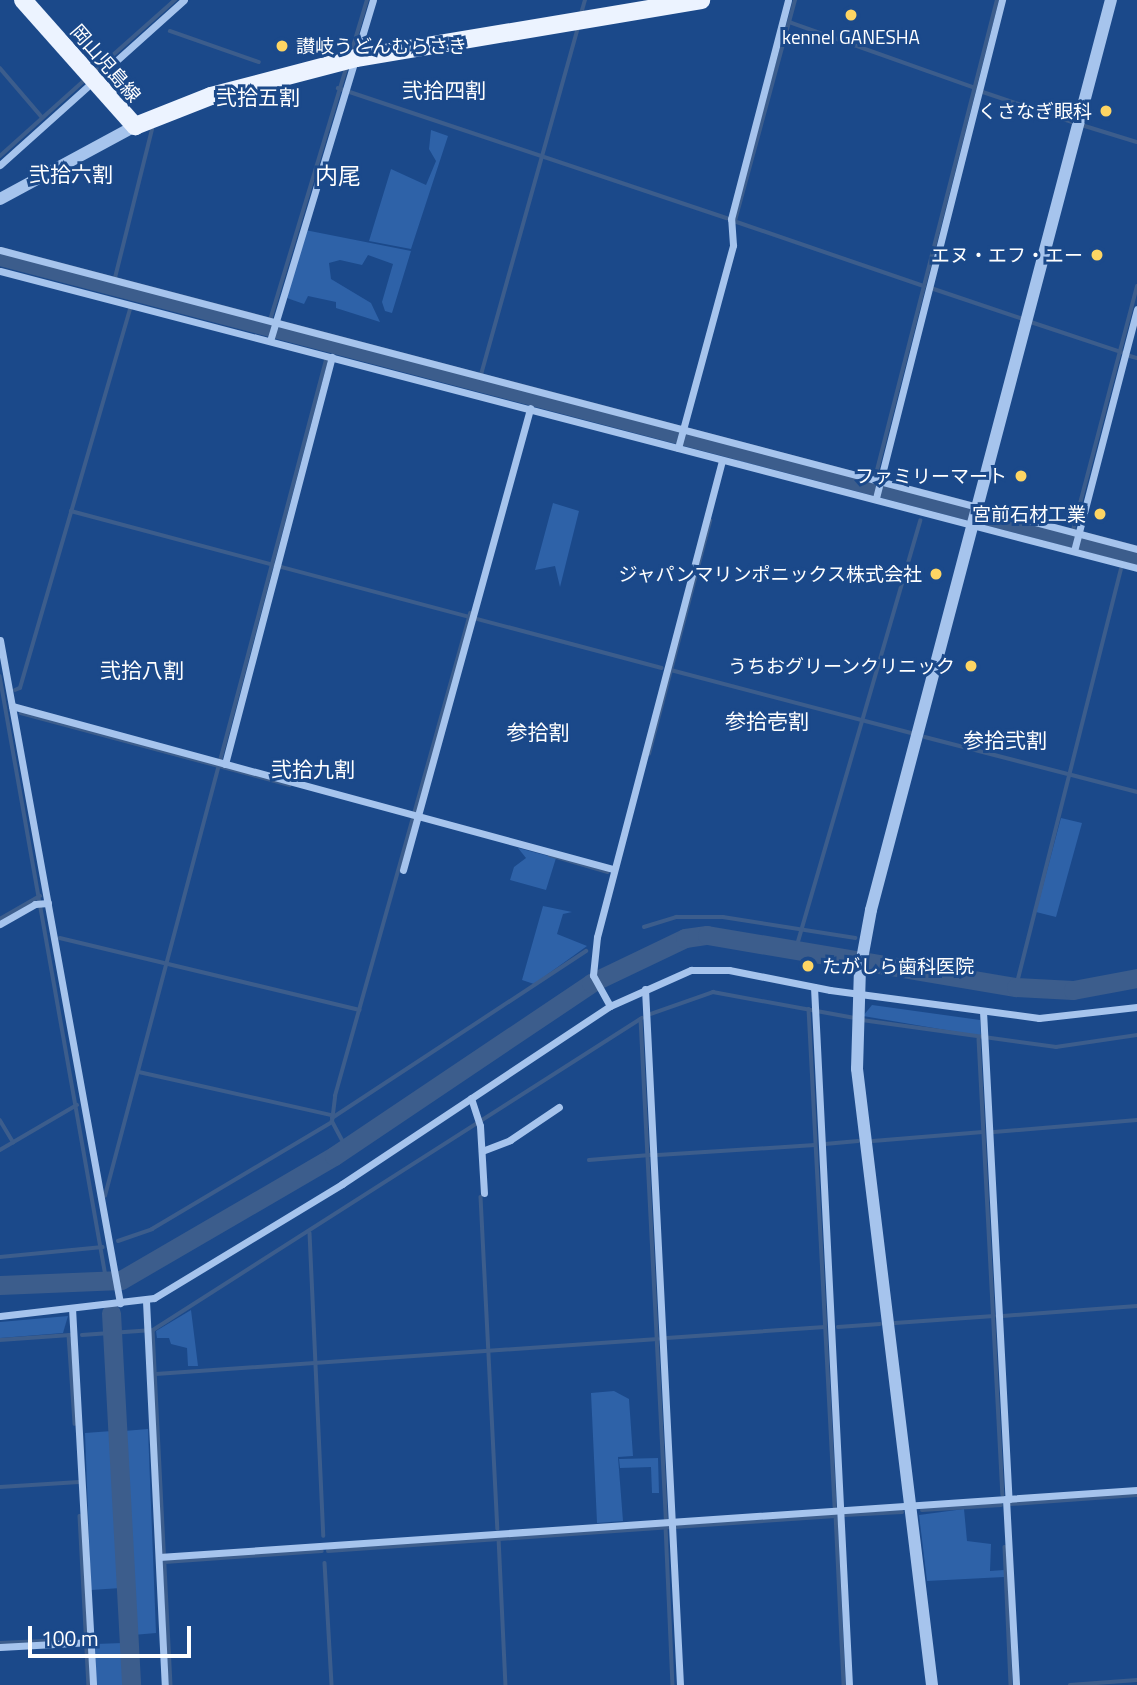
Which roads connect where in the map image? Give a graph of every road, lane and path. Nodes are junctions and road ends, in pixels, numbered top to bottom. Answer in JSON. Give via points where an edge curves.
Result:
{"nodes":[{"id":1,"x":23,"y":0,"type":"edge"},
{"id":2,"x":184,"y":0,"type":"edge"},
{"id":3,"x":373,"y":0,"type":"edge"},
{"id":4,"x":701,"y":0,"type":"edge"},
{"id":5,"x":789,"y":0,"type":"edge"},
{"id":6,"x":1002,"y":0,"type":"edge"},
{"id":7,"x":1111,"y":0,"type":"edge"},
{"id":8,"x":356,"y":58,"type":"junction"},
{"id":9,"x":90,"y":79,"type":"junction"},
{"id":10,"x":135,"y":126,"type":"junction"},
{"id":11,"x":0,"y":165,"type":"edge"},
{"id":12,"x":0,"y":199,"type":"edge"},
{"id":13,"x":0,"y":250,"type":"edge"},
{"id":14,"x":0,"y":271,"type":"edge"},
{"id":15,"x":1137,"y":309,"type":"edge"},
{"id":16,"x":272,"y":328,"type":"junction"},
{"id":17,"x":332,"y":356,"type":"junction"},
{"id":18,"x":375,"y":357,"type":"junction"},
{"id":19,"x":414,"y":367,"type":"junction"},
{"id":20,"x":530,"y":408,"type":"junction"},
{"id":21,"x":683,"y":430,"type":"junction"},
{"id":22,"x":680,"y":444,"type":"junction"},
{"id":23,"x":722,"y":460,"type":"junction"},
{"id":24,"x":877,"y":485,"type":"junction"},
{"id":25,"x":975,"y":514,"type":"junction"},
{"id":26,"x":1075,"y":538,"type":"junction"},
{"id":27,"x":1137,"y":549,"type":"edge"},
{"id":28,"x":1137,"y":568,"type":"edge"},
{"id":29,"x":0,"y":640,"type":"edge"},
{"id":30,"x":4,"y":688,"type":"edge"},
{"id":31,"x":12,"y":706,"type":"junction"},
{"id":32,"x":222,"y":764,"type":"junction"},
{"id":33,"x":416,"y":816,"type":"junction"},
{"id":34,"x":613,"y":869,"type":"junction"},
{"id":35,"x":403,"y":870,"type":"dead end"},
{"id":36,"x":43,"y":903,"type":"junction"},
{"id":37,"x":0,"y":924,"type":"edge"},
{"id":38,"x":814,"y":987,"type":"junction"},
{"id":39,"x":645,"y":989,"type":"junction"},
{"id":40,"x":857,"y":994,"type":"junction"},
{"id":41,"x":610,"y":1006,"type":"junction"},
{"id":42,"x":1137,"y":1007,"type":"edge"},
{"id":43,"x":983,"y":1011,"type":"junction"},
{"id":44,"x":471,"y":1098,"type":"junction"},
{"id":45,"x":559,"y":1107,"type":"dead end"},
{"id":46,"x":482,"y":1151,"type":"junction"},
{"id":47,"x":484,"y":1193,"type":"dead end"},
{"id":48,"x":119,"y":1300,"type":"junction"},
{"id":49,"x":146,"y":1301,"type":"junction"},
{"id":50,"x":72,"y":1308,"type":"junction"},
{"id":51,"x":0,"y":1316,"type":"edge"},
{"id":52,"x":1137,"y":1490,"type":"edge"},
{"id":53,"x":1007,"y":1499,"type":"junction"},
{"id":54,"x":911,"y":1506,"type":"junction"},
{"id":55,"x":840,"y":1510,"type":"junction"},
{"id":56,"x":670,"y":1522,"type":"junction"},
{"id":57,"x":162,"y":1557,"type":"junction"},
{"id":58,"x":88,"y":1642,"type":"junction"},
{"id":59,"x":0,"y":1647,"type":"edge"},
{"id":60,"x":93,"y":1685,"type":"edge"},
{"id":61,"x":165,"y":1685,"type":"edge"},
{"id":62,"x":680,"y":1685,"type":"edge"},
{"id":63,"x":849,"y":1685,"type":"edge"},
{"id":64,"x":932,"y":1685,"type":"edge"},
{"id":65,"x":1016,"y":1685,"type":"edge"}],
"edges":[{"from":1,"to":9,"type":"main road","name":"岡山児島線"},
{"from":2,"to":9,"type":"street"},
{"from":3,"to":8,"type":"street"},
{"from":4,"to":8,"type":"main road","name":"岡山児島線"},
{"from":5,"to":21,"type":"street","via":[[731,219],[733,245]]},
{"from":6,"to":24,"type":"street"},
{"from":7,"to":25,"type":"street"},
{"from":8,"to":10,"type":"main road","name":"岡山児島線","via":[[211,96]]},
{"from":8,"to":16,"type":"street"},
{"from":9,"to":10,"type":"main road","name":"岡山児島線"},
{"from":9,"to":11,"type":"street"},
{"from":10,"to":12,"type":"street"},
{"from":13,"to":16,"type":"street"},
{"from":14,"to":16,"type":"street"},
{"from":15,"to":26,"type":"street"},
{"from":16,"to":17,"type":"street"},
{"from":16,"to":18,"type":"street"},
{"from":17,"to":18,"type":"street"},
{"from":17,"to":32,"type":"street"},
{"from":18,"to":19,"type":"street"},
{"from":18,"to":19,"type":"street"},
{"from":19,"to":20,"type":"street"},
{"from":19,"to":21,"type":"street","via":[[481,377]]},
{"from":20,"to":22,"type":"street"},
{"from":20,"to":33,"type":"street"},
{"from":21,"to":22,"type":"street"},
{"from":21,"to":24,"type":"street"},
{"from":22,"to":23,"type":"street"},
{"from":23,"to":24,"type":"street"},
{"from":23,"to":34,"type":"street"},
{"from":24,"to":25,"type":"street"},
{"from":24,"to":25,"type":"street"},
{"from":25,"to":26,"type":"street"},
{"from":25,"to":26,"type":"street"},
{"from":25,"to":40,"type":"street","via":[[862,957]]},
{"from":26,"to":27,"type":"street"},
{"from":26,"to":28,"type":"street"},
{"from":29,"to":30,"type":"street"},
{"from":30,"to":31,"type":"street"},
{"from":31,"to":32,"type":"street"},
{"from":31,"to":36,"type":"street"},
{"from":32,"to":33,"type":"street"},
{"from":33,"to":34,"type":"street"},
{"from":33,"to":35,"type":"street"},
{"from":34,"to":41,"type":"street","via":[[593,975]]},
{"from":36,"to":37,"type":"street"},
{"from":36,"to":48,"type":"street"},
{"from":38,"to":39,"type":"street","via":[[701,968]]},
{"from":38,"to":40,"type":"street"},
{"from":38,"to":55,"type":"street"},
{"from":39,"to":41,"type":"street"},
{"from":39,"to":56,"type":"street"},
{"from":40,"to":43,"type":"street"},
{"from":40,"to":54,"type":"street","via":[[859,1082]]},
{"from":41,"to":44,"type":"street"},
{"from":42,"to":43,"type":"street","via":[[1054,1019]]},
{"from":43,"to":53,"type":"street"},
{"from":44,"to":46,"type":"street"},
{"from":44,"to":49,"type":"street","via":[[342,1184]]},
{"from":45,"to":46,"type":"street","via":[[510,1140]]},
{"from":46,"to":47,"type":"street"},
{"from":48,"to":49,"type":"street"},
{"from":48,"to":50,"type":"street"},
{"from":49,"to":57,"type":"street"},
{"from":50,"to":51,"type":"street"},
{"from":50,"to":58,"type":"street"},
{"from":52,"to":53,"type":"street"},
{"from":53,"to":54,"type":"street"},
{"from":53,"to":65,"type":"street"},
{"from":54,"to":55,"type":"street"},
{"from":54,"to":64,"type":"street"},
{"from":55,"to":56,"type":"street"},
{"from":55,"to":63,"type":"street"},
{"from":56,"to":57,"type":"street"},
{"from":56,"to":62,"type":"street"},
{"from":57,"to":61,"type":"street"},
{"from":58,"to":59,"type":"street"},
{"from":58,"to":60,"type":"street"}]}
